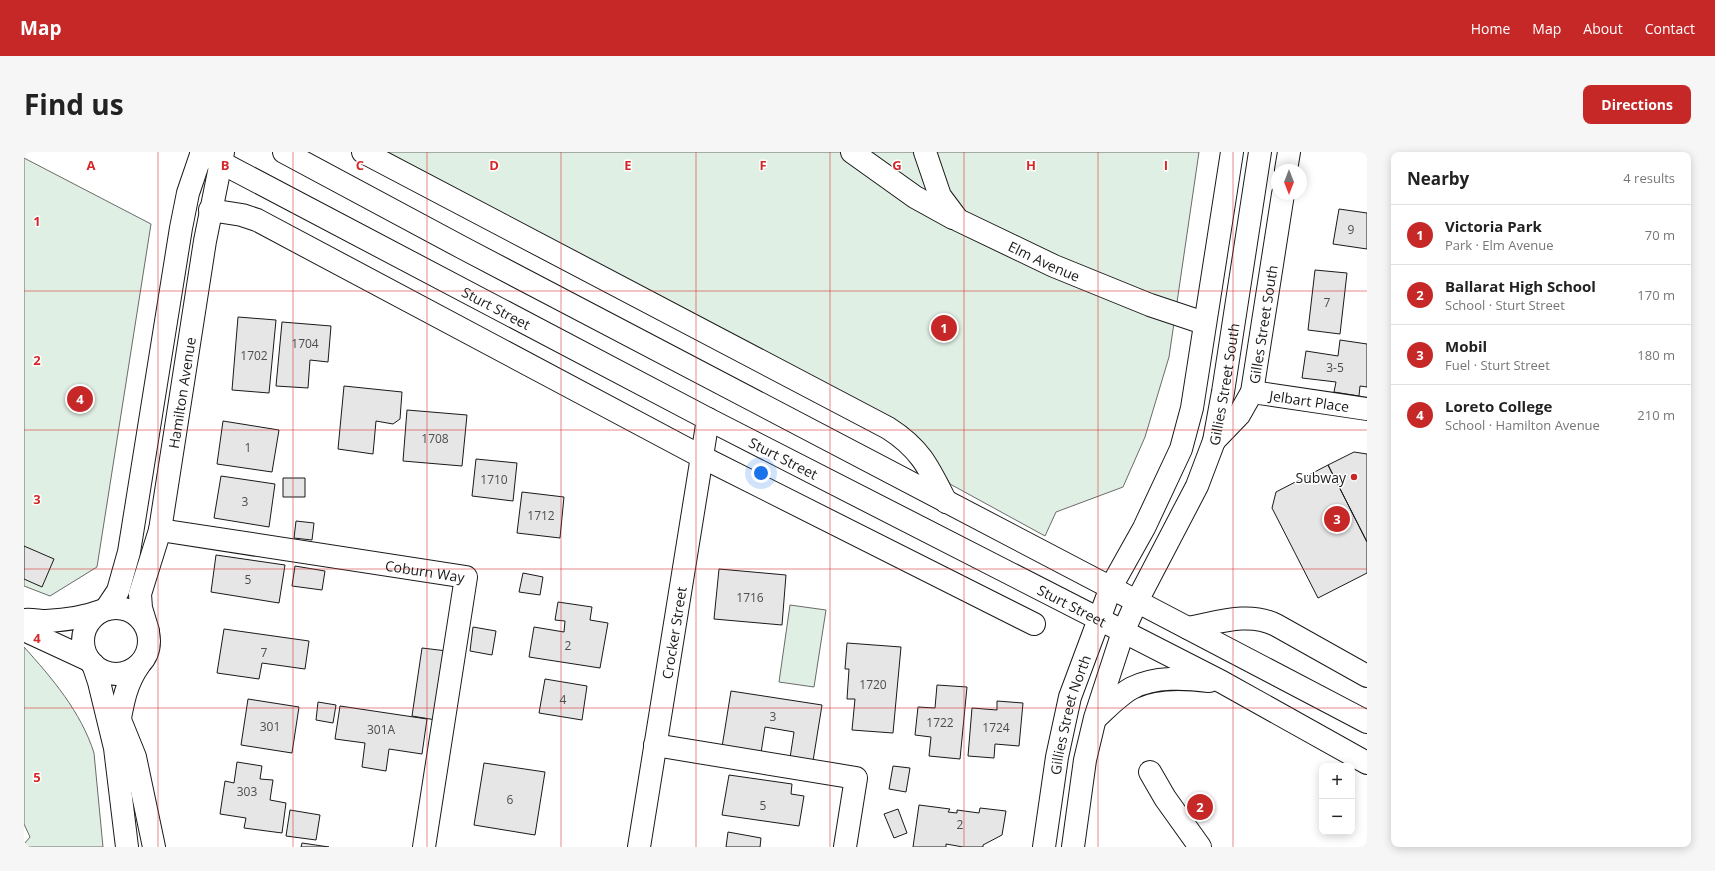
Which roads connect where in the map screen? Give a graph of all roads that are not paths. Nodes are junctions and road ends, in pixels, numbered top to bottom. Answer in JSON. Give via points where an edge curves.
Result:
{"nodes":[{"id":1,"x":202,"y":152,"type":"edge"},
{"id":2,"x":284,"y":152,"type":"edge"},
{"id":3,"x":363,"y":152,"type":"edge"},
{"id":4,"x":852,"y":152,"type":"edge"},
{"id":5,"x":925,"y":152,"type":"edge"},
{"id":6,"x":1232,"y":152,"type":"edge"},
{"id":7,"x":1260,"y":152,"type":"edge"},
{"id":8,"x":1289,"y":152,"type":"edge"},
{"id":9,"x":222,"y":157,"type":"edge"},
{"id":10,"x":1287,"y":164,"type":"edge"},
{"id":11,"x":1282,"y":200,"type":"edge"},
{"id":12,"x":210,"y":210,"type":"junction"},
{"id":13,"x":958,"y":220,"type":"junction"},
{"id":14,"x":1204,"y":323,"type":"junction"},
{"id":15,"x":1252,"y":392,"type":"junction"},
{"id":16,"x":1367,"y":409,"type":"edge"},
{"id":17,"x":708,"y":419,"type":"junction"},
{"id":18,"x":1214,"y":441,"type":"junction"},
{"id":19,"x":702,"y":457,"type":"junction"},
{"id":20,"x":946,"y":502,"type":"junction"},
{"id":21,"x":160,"y":530,"type":"junction"},
{"id":22,"x":1111,"y":587,"type":"junction"},
{"id":23,"x":1137,"y":601,"type":"junction"},
{"id":24,"x":104,"y":610,"type":"junction"},
{"id":25,"x":24,"y":620,"type":"edge"},
{"id":26,"x":1098,"y":620,"type":"junction"},
{"id":27,"x":1034,"y":624,"type":"dead end"},
{"id":28,"x":1188,"y":628,"type":"junction"},
{"id":29,"x":24,"y":630,"type":"edge"},
{"id":30,"x":148,"y":631,"type":"junction"},
{"id":31,"x":1123,"y":632,"type":"junction"},
{"id":32,"x":91,"y":662,"type":"junction"},
{"id":33,"x":138,"y":665,"type":"junction"},
{"id":34,"x":1367,"y":676,"type":"edge"},
{"id":35,"x":1222,"y":682,"type":"junction"},
{"id":36,"x":1095,"y":718,"type":"junction"},
{"id":37,"x":120,"y":720,"type":"junction"},
{"id":38,"x":1367,"y":722,"type":"edge"},
{"id":39,"x":655,"y":745,"type":"junction"},
{"id":40,"x":115,"y":748,"type":"junction"},
{"id":41,"x":1367,"y":763,"type":"edge"},
{"id":42,"x":1150,"y":772,"type":"dead end"},
{"id":43,"x":127,"y":847,"type":"edge"},
{"id":44,"x":154,"y":847,"type":"edge"},
{"id":45,"x":424,"y":847,"type":"edge"},
{"id":46,"x":638,"y":847,"type":"edge"},
{"id":47,"x":845,"y":847,"type":"edge"},
{"id":48,"x":1044,"y":847,"type":"edge"},
{"id":49,"x":1073,"y":847,"type":"edge"},
{"id":50,"x":1200,"y":847,"type":"edge"}],
"edges":[{"from":1,"to":9,"type":"street","name":"Sturt Street"},
{"from":1,"to":24,"type":"street","name":"Hamilton Avenue","via":[[188,193],[181,228],[129,552],[118,591]]},
{"from":2,"to":20,"type":"street"},
{"from":3,"to":20,"type":"street","via":[[888,428],[908,442],[923,459]]},
{"from":4,"to":13,"type":"street","via":[[915,196]]},
{"from":5,"to":13,"type":"street","name":"Elm Avenue","via":[[940,196]]},
{"from":6,"to":14,"type":"street","name":"Gillies Street South"},
{"from":7,"to":18,"type":"street","name":"Gillies Street South"},
{"from":8,"to":10,"type":"street"},
{"from":9,"to":12,"type":"street","name":"Hamilton Avenue"},
{"from":9,"to":17,"type":"street","name":"Sturt Street"},
{"from":11,"to":15,"type":"street","name":"Gilles Street South"},
{"from":12,"to":19,"type":"street","via":[[242,214],[257,220]]},
{"from":12,"to":21,"type":"street","name":"Hamilton Avenue"},
{"from":13,"to":14,"type":"street","name":"Elm Avenue","via":[[1054,266],[1150,305]]},
{"from":14,"to":22,"type":"street","name":"Gillies Street South","via":[[1192,408],[1181,449],[1144,528]]},
{"from":15,"to":16,"type":"street","name":"Jelbart Place"},
{"from":15,"to":18,"type":"street","name":"Gilles Street South","via":[[1239,415]]},
{"from":17,"to":19,"type":"street","name":"Crocker Street"},
{"from":17,"to":26,"type":"street","name":"Sturt Street"},
{"from":18,"to":23,"type":"street","name":"Gillies Street South","via":[[1197,486]]},
{"from":19,"to":27,"type":"street"},
{"from":19,"to":39,"type":"street","name":"Crocker Street"},
{"from":20,"to":22,"type":"street"},
{"from":21,"to":30,"type":"street","name":"Hamilton Avenue","via":[[140,594]]},
{"from":21,"to":45,"type":"street","name":"Coburn Way","via":[[466,577]]},
{"from":22,"to":23,"type":"street"},
{"from":22,"to":26,"type":"street","name":"Gillies Street North"},
{"from":23,"to":28,"type":"street"},
{"from":23,"to":31,"type":"street","name":"Gillies Street North"},
{"from":24,"to":25,"type":"street","via":[[74,619]]},
{"from":24,"to":30,"type":"street","via":[[119,608],[132,611],[139,616]]},
{"from":24,"to":32,"type":"street","via":[[90,621],[83,636],[85,653]]},
{"from":26,"to":31,"type":"street","name":"Sturt Street"},
{"from":26,"to":48,"type":"street","name":"Gillies Street North","via":[[1070,697]]},
{"from":28,"to":34,"type":"street","via":[[1245,618],[1261,619]]},
{"from":28,"to":38,"type":"street"},
{"from":29,"to":32,"type":"street"},
{"from":30,"to":33,"type":"street","via":[[150,643]]},
{"from":31,"to":35,"type":"street","name":"Sturt Street"},
{"from":31,"to":36,"type":"street","name":"Gillies Street North"},
{"from":32,"to":33,"type":"street","via":[[100,670],[116,674],[132,670]]},
{"from":32,"to":40,"type":"street","via":[[99,682]]},
{"from":33,"to":37,"type":"street","via":[[127,685]]},
{"from":35,"to":36,"type":"street","via":[[1190,678],[1152,682],[1133,688]]},
{"from":35,"to":41,"type":"street","name":"Sturt Street"},
{"from":36,"to":49,"type":"street","name":"Gillies Street North","via":[[1085,760]]},
{"from":37,"to":40,"type":"street"},
{"from":37,"to":44,"type":"street","via":[[135,757]]},
{"from":39,"to":46,"type":"street","name":"Crocker Street"},
{"from":39,"to":47,"type":"street","via":[[856,778]]},
{"from":40,"to":43,"type":"street"},
{"from":42,"to":50,"type":"street"}]}
